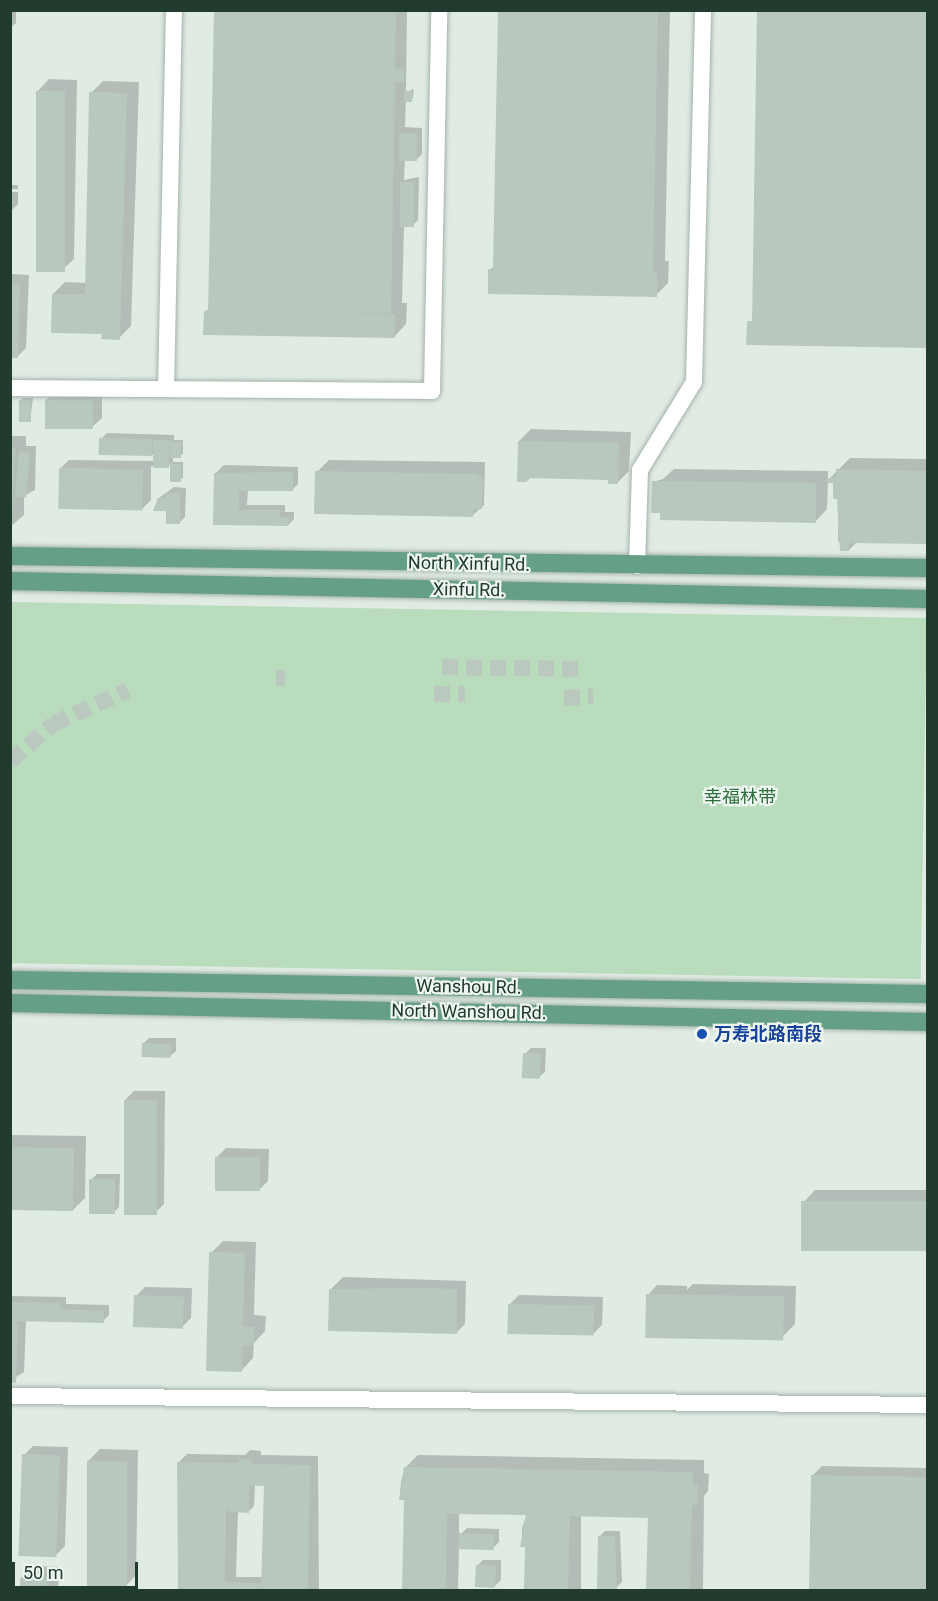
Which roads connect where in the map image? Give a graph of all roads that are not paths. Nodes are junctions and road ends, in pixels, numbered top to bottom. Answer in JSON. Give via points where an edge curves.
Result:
{"nodes":[{"id":1,"x":174,"y":10,"type":"edge"},
{"id":2,"x":439,"y":10,"type":"edge"},
{"id":3,"x":704,"y":10,"type":"edge"},
{"id":4,"x":10,"y":388,"type":"edge"},
{"id":5,"x":165,"y":389,"type":"junction"},
{"id":6,"x":10,"y":556,"type":"edge"},
{"id":7,"x":637,"y":566,"type":"junction"},
{"id":8,"x":927,"y":568,"type":"edge"},
{"id":9,"x":10,"y":581,"type":"edge"},
{"id":10,"x":927,"y":598,"type":"edge"},
{"id":11,"x":10,"y":980,"type":"edge"},
{"id":12,"x":927,"y":994,"type":"edge"},
{"id":13,"x":10,"y":1002,"type":"edge"},
{"id":14,"x":927,"y":1022,"type":"edge"},
{"id":15,"x":10,"y":1396,"type":"edge"},
{"id":16,"x":927,"y":1405,"type":"edge"}],
"edges":[{"from":1,"to":5,"type":"street"},
{"from":2,"to":5,"type":"street","via":[[432,391]]},
{"from":3,"to":7,"type":"street","via":[[694,382],[640,470]]},
{"from":4,"to":5,"type":"street"},
{"from":6,"to":7,"type":"main road","name":"North Xinfu Rd."},
{"from":7,"to":8,"type":"main road","name":"North Xinfu Rd."},
{"from":9,"to":10,"type":"main road","name":"Xinfu Rd."},
{"from":11,"to":12,"type":"main road","name":"Wanshou Rd."},
{"from":13,"to":14,"type":"main road","name":"North Wanshou Rd."},
{"from":15,"to":16,"type":"street"}]}
